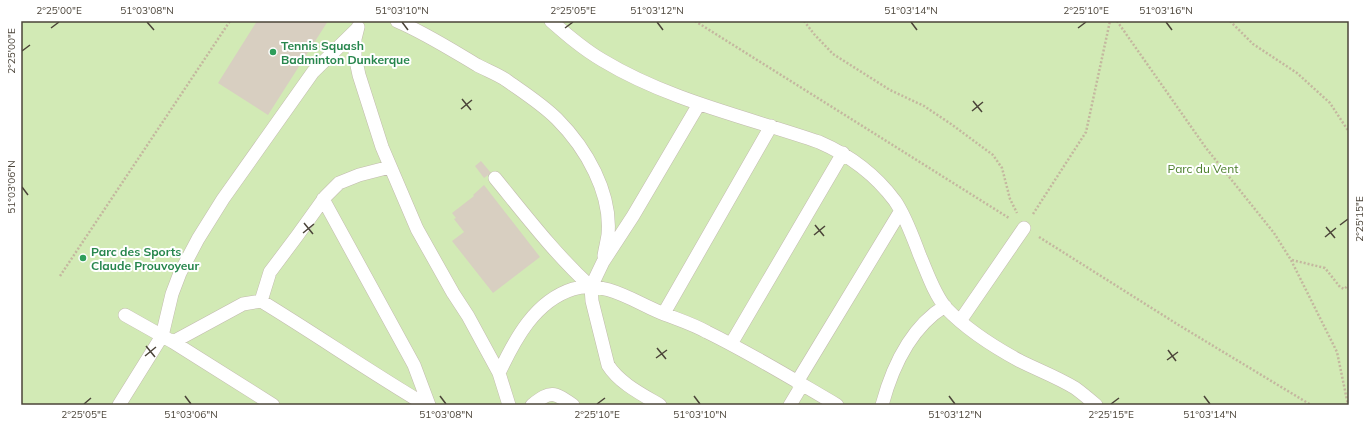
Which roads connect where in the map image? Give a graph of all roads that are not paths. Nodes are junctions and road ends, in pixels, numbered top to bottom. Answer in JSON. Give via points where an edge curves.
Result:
{"nodes":[{"id":1,"x":397,"y":21,"type":"edge"},
{"id":2,"x":551,"y":21,"type":"edge"},
{"id":3,"x":358,"y":25,"type":"edge"},
{"id":4,"x":699,"y":104,"type":"junction"},
{"id":5,"x":771,"y":126,"type":"junction"},
{"id":6,"x":843,"y":153,"type":"junction"},
{"id":7,"x":390,"y":166,"type":"junction"},
{"id":8,"x":495,"y":178,"type":"dead end"},
{"id":9,"x":324,"y":199,"type":"junction"},
{"id":10,"x":900,"y":212,"type":"junction"},
{"id":11,"x":1024,"y":228,"type":"road end"},
{"id":12,"x":603,"y":262,"type":"junction"},
{"id":13,"x":591,"y":287,"type":"junction"},
{"id":14,"x":262,"y":301,"type":"junction"},
{"id":15,"x":945,"y":306,"type":"junction"},
{"id":16,"x":664,"y":313,"type":"junction"},
{"id":17,"x":125,"y":315,"type":"dead end"},
{"id":18,"x":960,"y":321,"type":"junction"},
{"id":19,"x":168,"y":339,"type":"junction"},
{"id":20,"x":731,"y":344,"type":"junction"},
{"id":21,"x":499,"y":372,"type":"junction"},
{"id":22,"x":800,"y":384,"type":"junction"},
{"id":23,"x":119,"y":405,"type":"edge"},
{"id":24,"x":273,"y":405,"type":"edge"},
{"id":25,"x":426,"y":405,"type":"edge"},
{"id":26,"x":430,"y":405,"type":"edge"},
{"id":27,"x":509,"y":405,"type":"edge"},
{"id":28,"x":532,"y":405,"type":"edge"},
{"id":29,"x":573,"y":405,"type":"edge"},
{"id":30,"x":660,"y":405,"type":"edge"},
{"id":31,"x":790,"y":405,"type":"edge"},
{"id":32,"x":837,"y":405,"type":"edge"},
{"id":33,"x":882,"y":405,"type":"edge"},
{"id":34,"x":1096,"y":405,"type":"edge"}],
"edges":[{"from":1,"to":12,"type":"lane","via":[[505,79],[557,118],[586,155],[603,194],[608,234]]},
{"from":2,"to":4,"type":"lane","via":[[579,45],[602,60],[648,84]]},
{"from":3,"to":7,"type":"lane","via":[[355,56],[359,75]]},
{"from":3,"to":19,"type":"lane","via":[[312,72],[198,239],[180,272],[172,294]]},
{"from":4,"to":5,"type":"lane"},
{"from":4,"to":12,"type":"lane"},
{"from":5,"to":6,"type":"lane"},
{"from":5,"to":16,"type":"lane"},
{"from":6,"to":10,"type":"lane","via":[[876,179],[895,201]]},
{"from":6,"to":20,"type":"lane"},
{"from":7,"to":9,"type":"lane","via":[[339,182]]},
{"from":7,"to":21,"type":"lane","via":[[417,229]]},
{"from":8,"to":13,"type":"lane","via":[[544,239]]},
{"from":9,"to":14,"type":"lane","via":[[270,272]]},
{"from":9,"to":26,"type":"lane","via":[[414,365]]},
{"from":10,"to":15,"type":"lane"},
{"from":10,"to":22,"type":"lane"},
{"from":11,"to":18,"type":"lane"},
{"from":12,"to":13,"type":"lane"},
{"from":13,"to":16,"type":"lane","via":[[611,290]]},
{"from":13,"to":21,"type":"lane","via":[[573,289],[544,305],[527,322]]},
{"from":13,"to":30,"type":"lane","via":[[592,301],[612,373]]},
{"from":14,"to":19,"type":"lane","via":[[243,304]]},
{"from":14,"to":25,"type":"lane"},
{"from":15,"to":18,"type":"lane"},
{"from":15,"to":33,"type":"lane","via":[[912,337],[894,368]]},
{"from":16,"to":20,"type":"lane"},
{"from":17,"to":19,"type":"lane"},
{"from":18,"to":34,"type":"lane","via":[[1020,361],[1075,388]]},
{"from":19,"to":23,"type":"lane"},
{"from":19,"to":24,"type":"lane"},
{"from":20,"to":22,"type":"lane"},
{"from":21,"to":27,"type":"lane"},
{"from":22,"to":31,"type":"lane"},
{"from":22,"to":32,"type":"lane"},
{"from":28,"to":29,"type":"lane","via":[[553,394]]}]}
